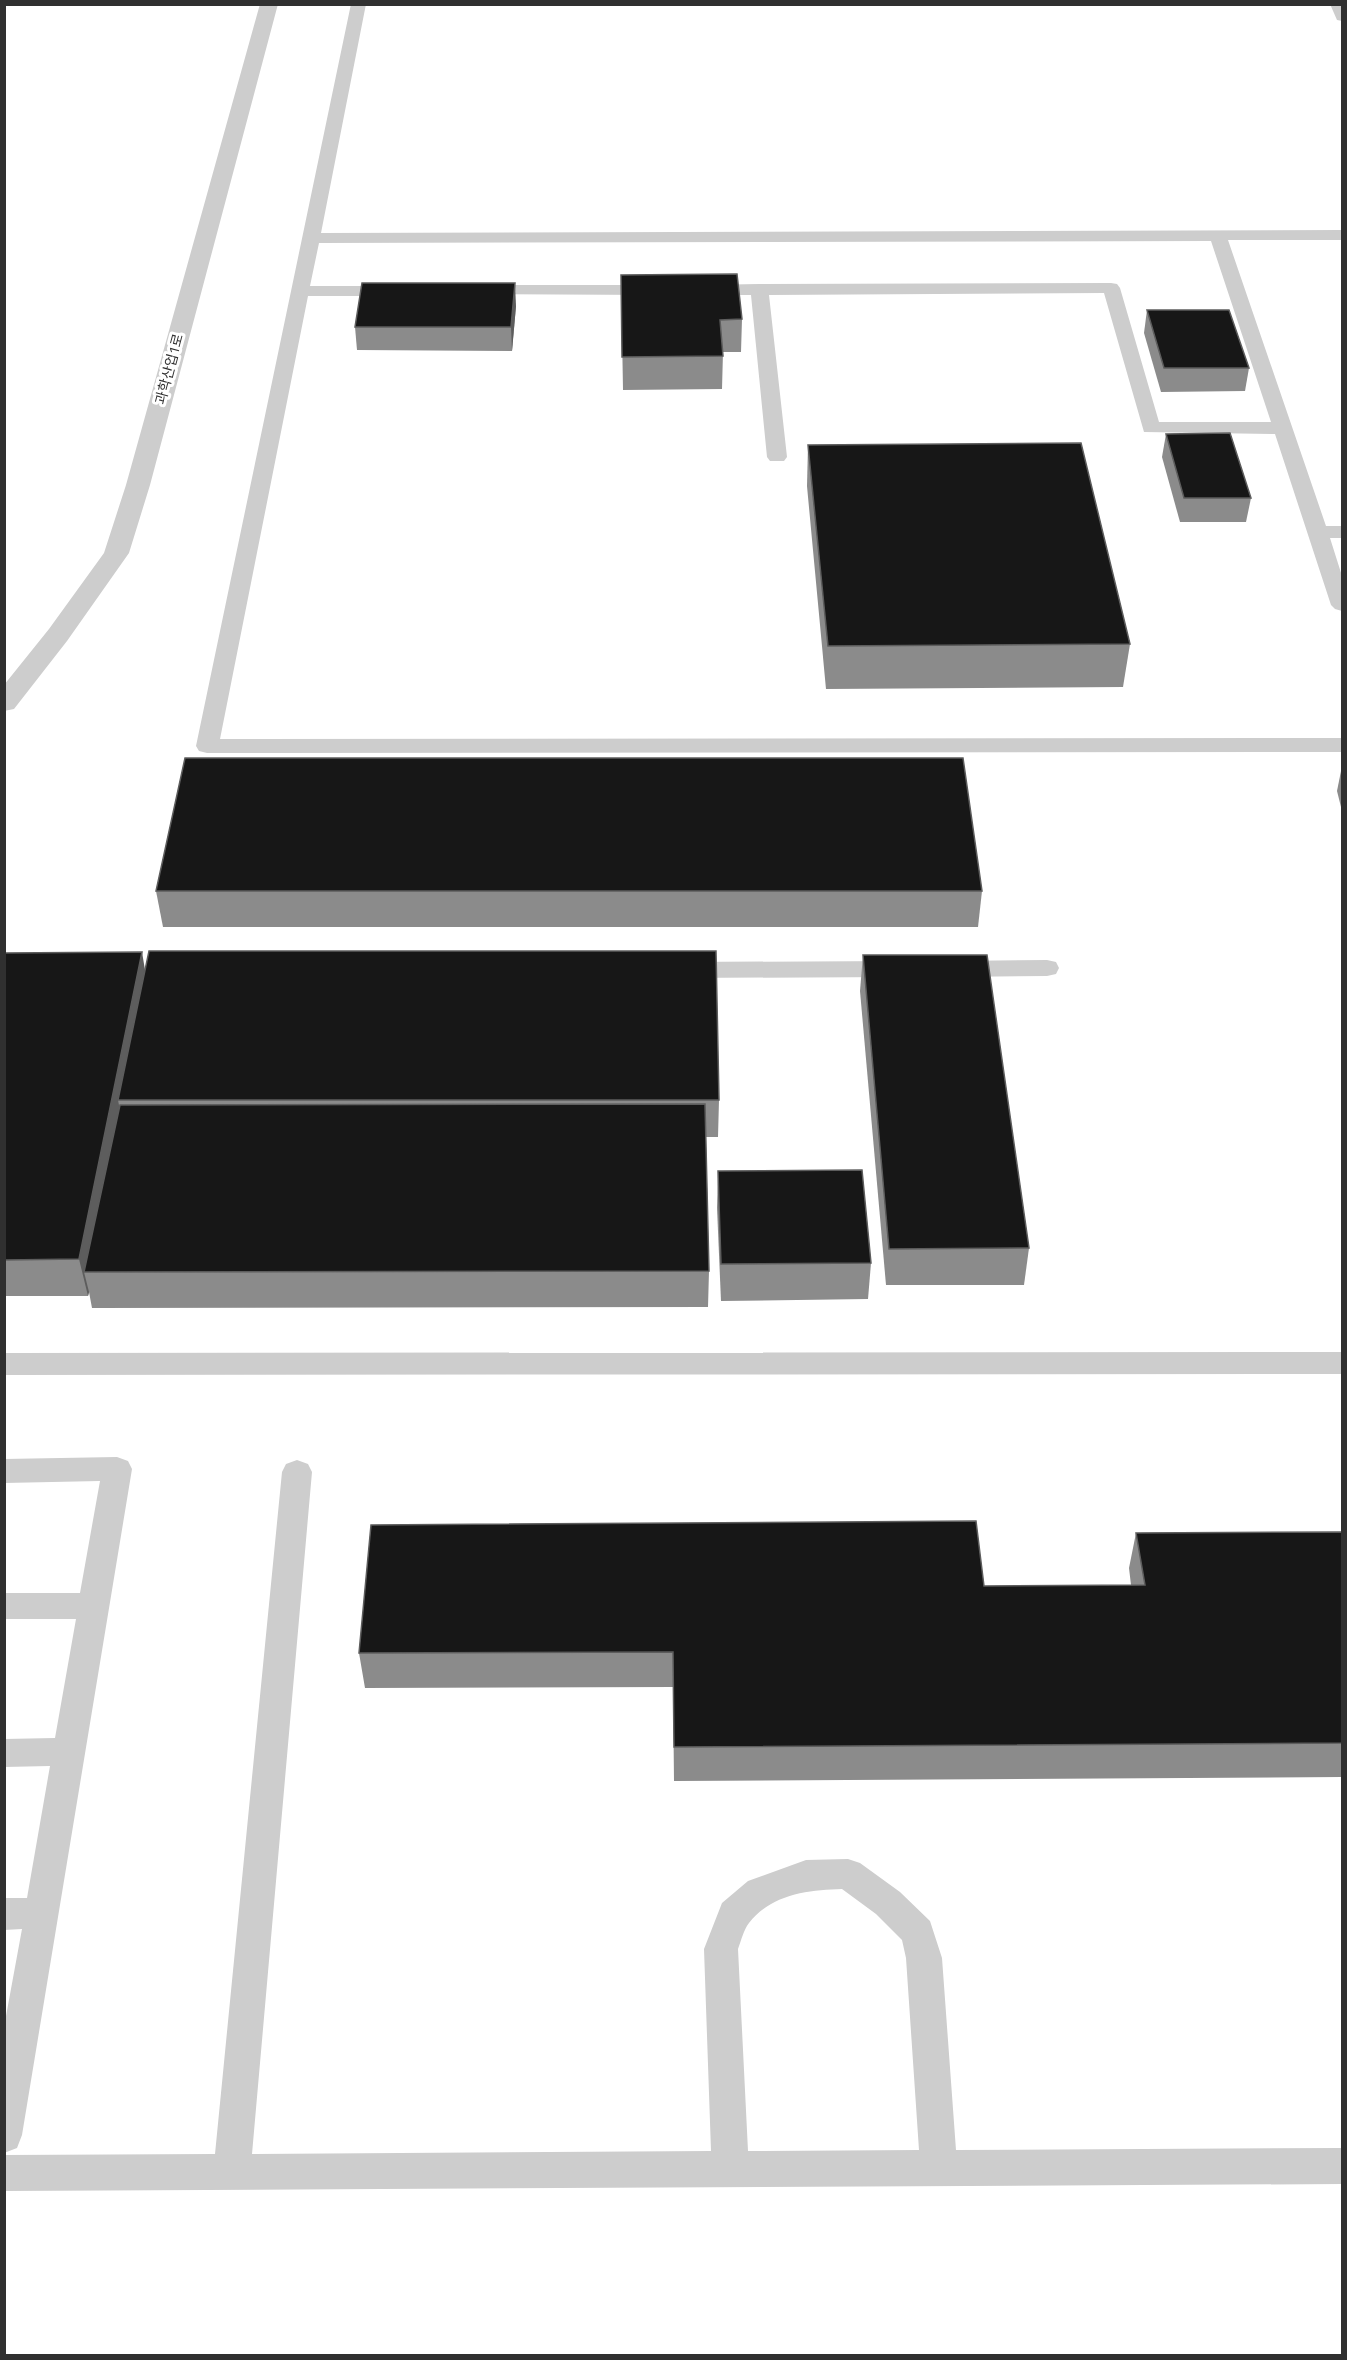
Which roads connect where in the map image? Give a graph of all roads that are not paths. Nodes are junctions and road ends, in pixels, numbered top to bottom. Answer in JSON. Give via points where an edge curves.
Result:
{"nodes":[{"id":1,"x":269,"y":4,"type":"edge"},
{"id":2,"x":359,"y":4,"type":"edge"},
{"id":3,"x":1337,"y":4,"type":"edge"},
{"id":4,"x":1342,"y":17,"type":"edge"},
{"id":5,"x":1218,"y":236,"type":"junction"},
{"id":6,"x":1342,"y":236,"type":"edge"},
{"id":7,"x":311,"y":237,"type":"junction"},
{"id":8,"x":759,"y":290,"type":"junction"},
{"id":9,"x":300,"y":291,"type":"junction"},
{"id":10,"x":418,"y":291,"type":"edge"},
{"id":11,"x":465,"y":291,"type":"edge"},
{"id":12,"x":1282,"y":428,"type":"junction"},
{"id":13,"x":777,"y":457,"type":"dead end"},
{"id":14,"x":1318,"y":532,"type":"junction"},
{"id":15,"x":1342,"y":532,"type":"edge"},
{"id":16,"x":1342,"y":605,"type":"edge"},
{"id":17,"x":4,"y":703,"type":"edge"},
{"id":18,"x":1342,"y":745,"type":"edge"},
{"id":19,"x":1047,"y":968,"type":"dead end"},
{"id":20,"x":664,"y":970,"type":"edge"},
{"id":21,"x":1342,"y":1363,"type":"edge"},
{"id":22,"x":4,"y":1364,"type":"edge"},
{"id":23,"x":4,"y":1471,"type":"edge"},
{"id":24,"x":297,"y":1472,"type":"dead end"},
{"id":25,"x":4,"y":1606,"type":"edge"},
{"id":26,"x":94,"y":1606,"type":"junction"},
{"id":27,"x":69,"y":1752,"type":"junction"},
{"id":28,"x":4,"y":1753,"type":"edge"},
{"id":29,"x":42,"y":1913,"type":"junction"},
{"id":30,"x":4,"y":1914,"type":"edge"},
{"id":31,"x":4,"y":2134,"type":"edge"},
{"id":32,"x":1342,"y":2166,"type":"edge"},
{"id":33,"x":939,"y":2168,"type":"junction"},
{"id":34,"x":730,"y":2169,"type":"junction"},
{"id":35,"x":232,"y":2172,"type":"junction"},
{"id":36,"x":4,"y":2173,"type":"edge"}],
"edges":[{"from":1,"to":17,"type":"street","name":"과학산업1로","via":[[116,553]]},
{"from":2,"to":7,"type":"lane"},
{"from":3,"to":4,"type":"lane"},
{"from":5,"to":6,"type":"lane"},
{"from":5,"to":7,"type":"lane"},
{"from":5,"to":12,"type":"lane"},
{"from":7,"to":9,"type":"lane"},
{"from":8,"to":11,"type":"lane"},
{"from":8,"to":12,"type":"lane","via":[[1111,288],[1151,429]]},
{"from":8,"to":13,"type":"lane"},
{"from":9,"to":10,"type":"lane"},
{"from":9,"to":18,"type":"lane","via":[[207,746]]},
{"from":12,"to":14,"type":"lane"},
{"from":14,"to":15,"type":"lane"},
{"from":14,"to":16,"type":"lane"},
{"from":19,"to":20,"type":"lane"},
{"from":21,"to":22,"type":"lane"},
{"from":23,"to":26,"type":"lane","via":[[117,1469]]},
{"from":24,"to":35,"type":"lane"},
{"from":25,"to":26,"type":"lane"},
{"from":26,"to":27,"type":"lane"},
{"from":27,"to":28,"type":"lane"},
{"from":27,"to":29,"type":"lane"},
{"from":29,"to":30,"type":"lane"},
{"from":29,"to":31,"type":"lane"},
{"from":32,"to":33,"type":"lane"},
{"from":33,"to":34,"type":"lane"},
{"from":33,"to":34,"type":"lane","via":[[924,1958],[918,1932],[888,1903],[848,1874],[806,1875],[760,1892],[734,1914],[721,1949]]},
{"from":34,"to":35,"type":"lane"},
{"from":35,"to":36,"type":"lane"}]}
